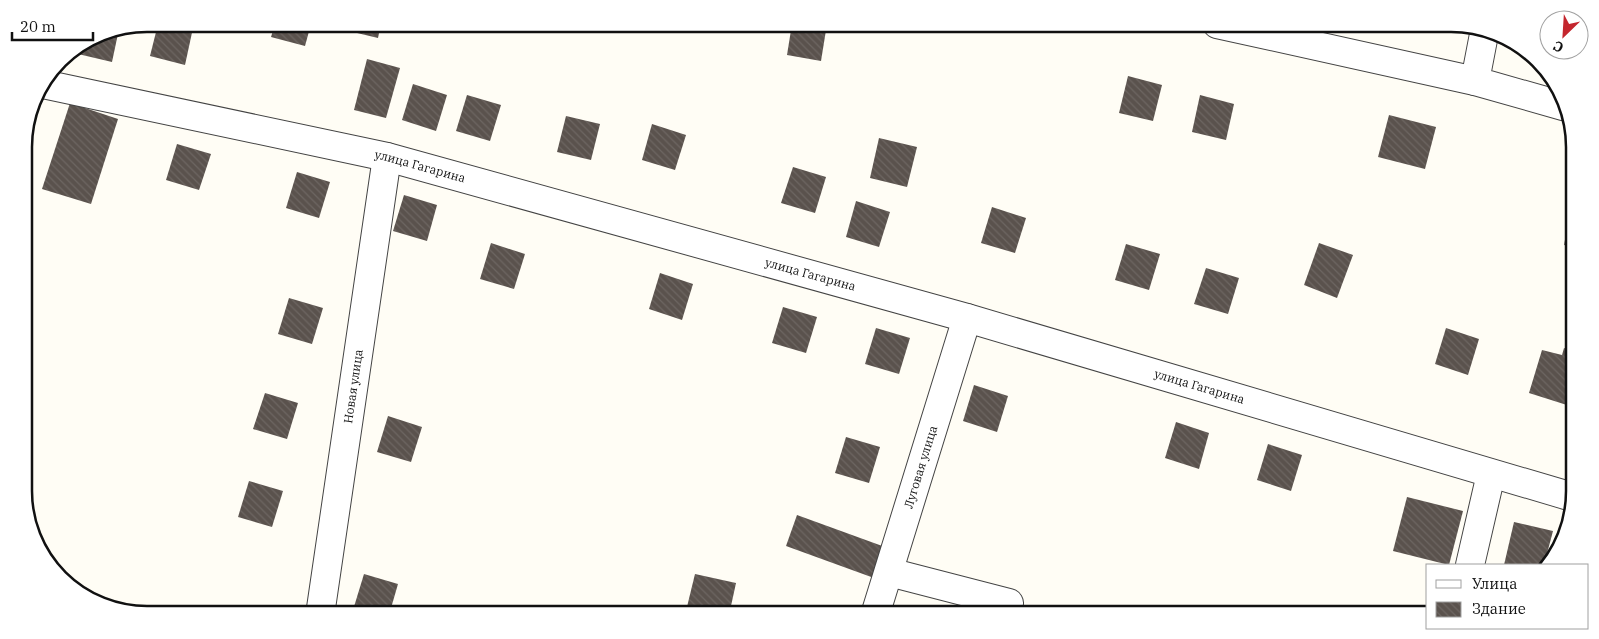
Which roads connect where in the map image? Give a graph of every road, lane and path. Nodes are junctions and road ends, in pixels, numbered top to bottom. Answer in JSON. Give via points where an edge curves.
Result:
{"nodes":[{"id":1,"x":1253,"y":32,"type":"edge"},
{"id":2,"x":1483,"y":37,"type":"edge"},
{"id":3,"x":1475,"y":81,"type":"junction"},
{"id":4,"x":51,"y":86,"type":"edge"},
{"id":5,"x":1559,"y":105,"type":"edge"},
{"id":6,"x":387,"y":157,"type":"junction"},
{"id":7,"x":966,"y":318,"type":"junction"},
{"id":8,"x":1491,"y":474,"type":"junction"},
{"id":9,"x":1566,"y":495,"type":"edge"},
{"id":10,"x":1470,"y":564,"type":"edge"},
{"id":11,"x":889,"y":572,"type":"junction"},
{"id":12,"x":1009,"y":603,"type":"dead end"},
{"id":13,"x":321,"y":606,"type":"edge"},
{"id":14,"x":878,"y":606,"type":"edge"}],
"edges":[{"from":1,"to":3,"type":"street"},
{"from":2,"to":3,"type":"street"},
{"from":3,"to":5,"type":"street"},
{"from":4,"to":6,"type":"street","name":"улица Гагарина"},
{"from":6,"to":7,"type":"street","name":"улица Гагарина"},
{"from":6,"to":13,"type":"street","name":"Новая улица"},
{"from":7,"to":8,"type":"street","name":"улица Гагарина"},
{"from":7,"to":11,"type":"street","name":"Луговая улица"},
{"from":8,"to":9,"type":"street","name":"улица Гагарина"},
{"from":8,"to":10,"type":"street"},
{"from":11,"to":12,"type":"street"},
{"from":11,"to":14,"type":"street","name":"Луговая улица"}]}
